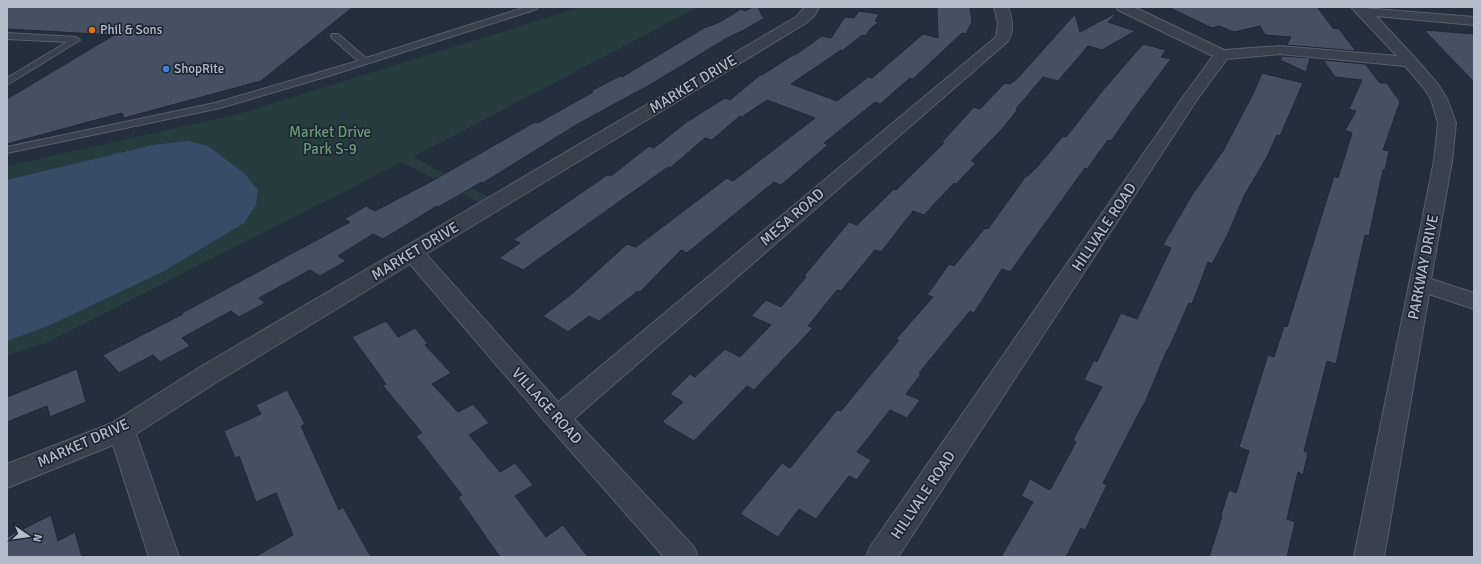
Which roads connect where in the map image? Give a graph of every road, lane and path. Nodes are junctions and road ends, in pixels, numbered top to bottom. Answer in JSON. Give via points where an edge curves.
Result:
{"nodes":[{"id":1,"x":534,"y":7,"type":"edge"},
{"id":2,"x":812,"y":7,"type":"edge"},
{"id":3,"x":1001,"y":7,"type":"edge"},
{"id":4,"x":1123,"y":7,"type":"edge"},
{"id":5,"x":1360,"y":9,"type":"edge"},
{"id":6,"x":1474,"y":21,"type":"edge"},
{"id":7,"x":7,"y":36,"type":"edge"},
{"id":8,"x":335,"y":36,"type":"dead end"},
{"id":9,"x":1222,"y":55,"type":"junction"},
{"id":10,"x":364,"y":61,"type":"junction"},
{"id":11,"x":1412,"y":62,"type":"junction"},
{"id":12,"x":7,"y":82,"type":"edge"},
{"id":13,"x":7,"y":150,"type":"edge"},
{"id":14,"x":413,"y":253,"type":"junction"},
{"id":15,"x":1420,"y":283,"type":"junction"},
{"id":16,"x":1474,"y":301,"type":"edge"},
{"id":17,"x":557,"y":418,"type":"junction"},
{"id":18,"x":120,"y":430,"type":"junction"},
{"id":19,"x":7,"y":476,"type":"edge"},
{"id":20,"x":164,"y":557,"type":"edge"},
{"id":21,"x":683,"y":557,"type":"edge"},
{"id":22,"x":881,"y":557,"type":"edge"},
{"id":23,"x":1369,"y":557,"type":"edge"}],
"edges":[{"from":1,"to":10,"type":"lane"},
{"from":2,"to":14,"type":"street","name":"MARKET DRIVE","via":[[801,20]]},
{"from":3,"to":17,"type":"street","name":"MESA ROAD","via":[[1006,21],[1002,39]]},
{"from":4,"to":9,"type":"street"},
{"from":5,"to":6,"type":"street"},
{"from":5,"to":11,"type":"street","name":"PARKWAY DRIVE"},
{"from":7,"to":12,"type":"lane","via":[[76,40]]},
{"from":8,"to":10,"type":"lane"},
{"from":9,"to":11,"type":"street","via":[[1280,50]]},
{"from":9,"to":22,"type":"street","name":"HILLVALE ROAD"},
{"from":10,"to":13,"type":"lane","via":[[217,106]]},
{"from":11,"to":15,"type":"street","name":"PARKWAY DRIVE","via":[[1439,99],[1447,123],[1443,161]]},
{"from":14,"to":17,"type":"street","name":"VILLAGE ROAD"},
{"from":14,"to":18,"type":"street","name":"MARKET DRIVE"},
{"from":15,"to":16,"type":"street"},
{"from":15,"to":23,"type":"street","name":"PARKWAY DRIVE"},
{"from":17,"to":21,"type":"street","name":"VILLAGE ROAD"},
{"from":18,"to":19,"type":"street","name":"MARKET DRIVE"},
{"from":18,"to":20,"type":"street"}]}
